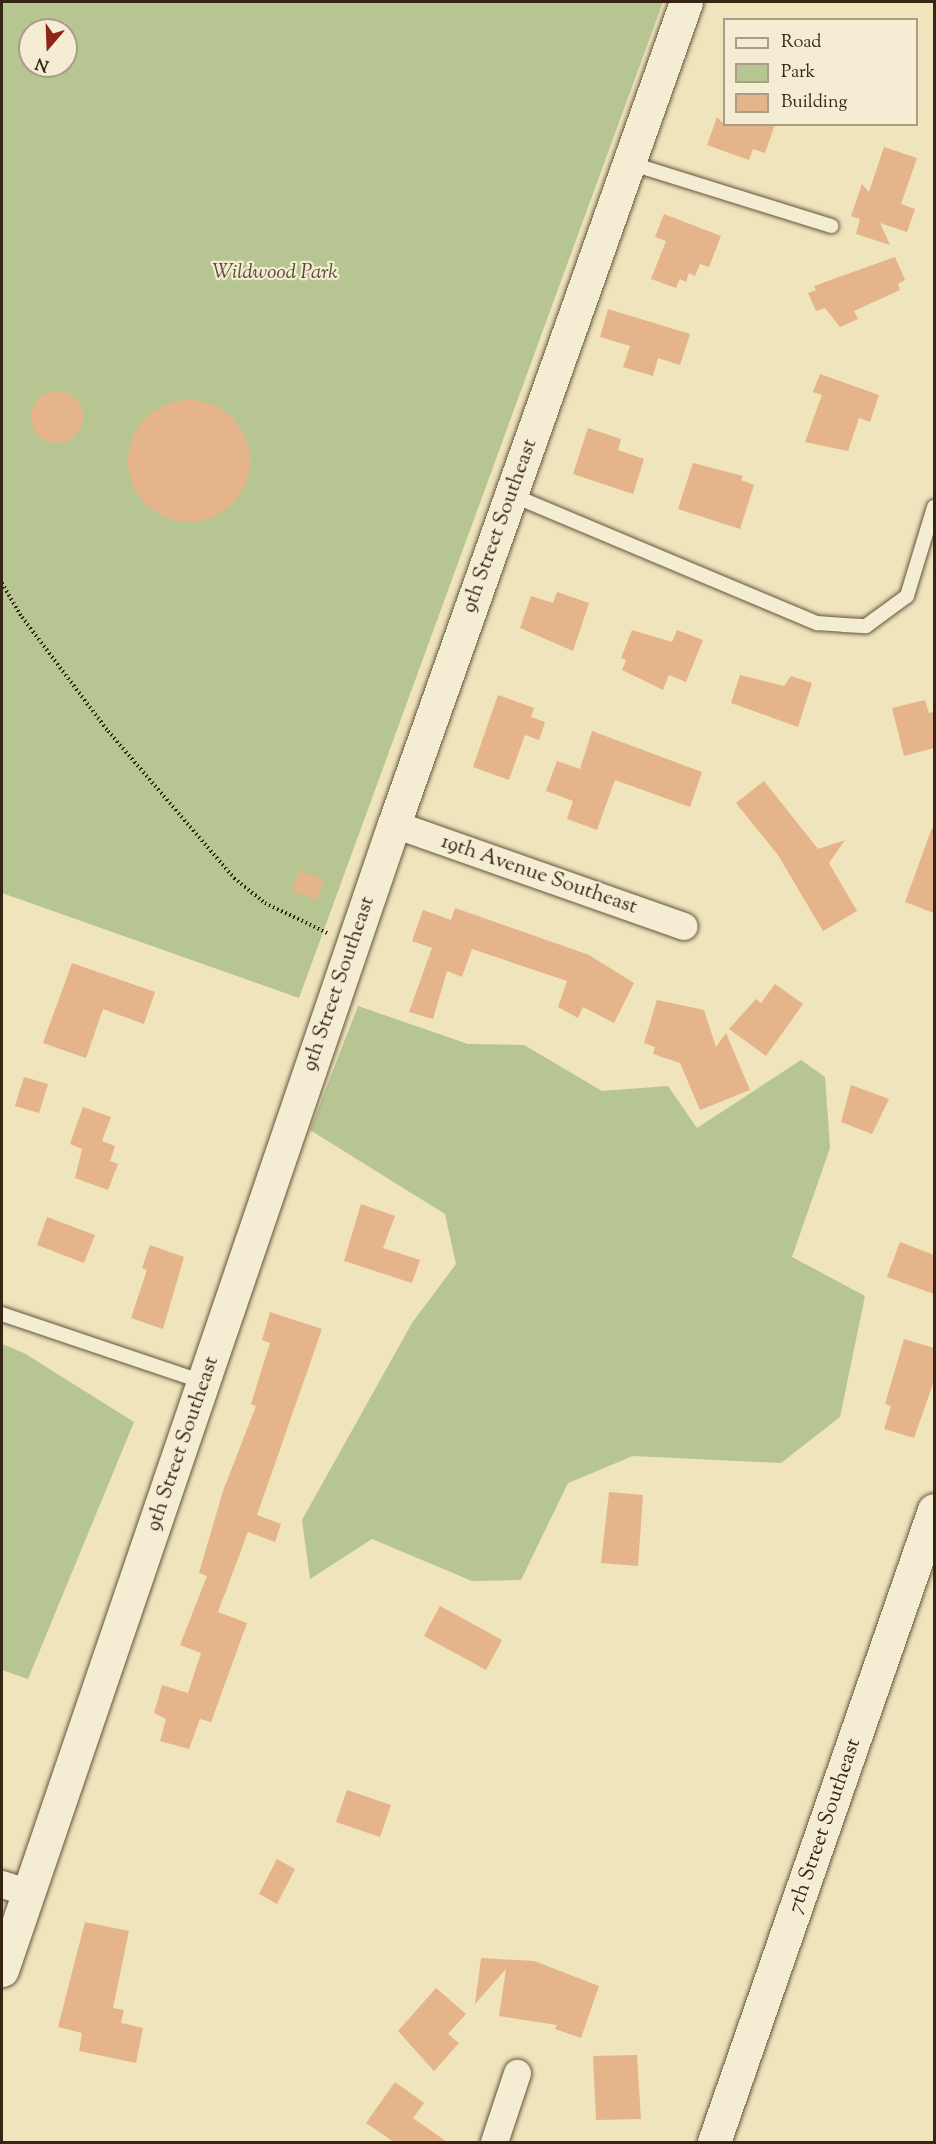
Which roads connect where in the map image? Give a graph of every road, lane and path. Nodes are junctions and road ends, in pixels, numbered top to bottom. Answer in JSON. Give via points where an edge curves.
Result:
{"nodes":[{"id":1,"x":686,"y":2,"type":"edge"},
{"id":2,"x":629,"y":163,"type":"junction"},
{"id":3,"x":831,"y":226,"type":"dead end"},
{"id":4,"x":512,"y":495,"type":"junction"},
{"id":5,"x":934,"y":507,"type":"edge"},
{"id":6,"x":2,"y":583,"type":"edge"},
{"id":7,"x":394,"y":824,"type":"junction"},
{"id":8,"x":684,"y":926,"type":"dead end"},
{"id":9,"x":352,"y":945,"type":"junction"},
{"id":10,"x":2,"y":1314,"type":"edge"},
{"id":11,"x":205,"y":1383,"type":"junction"},
{"id":12,"x":934,"y":1510,"type":"edge"},
{"id":13,"x":14,"y":1888,"type":"edge"},
{"id":14,"x":2,"y":1970,"type":"edge"},
{"id":15,"x":517,"y":2073,"type":"dead end"},
{"id":16,"x":494,"y":2142,"type":"edge"},
{"id":17,"x":714,"y":2142,"type":"edge"}],
"edges":[{"from":1,"to":2,"type":"street","name":"9th Street Southeast"},
{"from":2,"to":3,"type":"lane"},
{"from":2,"to":4,"type":"street","name":"9th Street Southeast"},
{"from":4,"to":5,"type":"lane","via":[[817,622],[844,626],[866,626],[907,596]]},
{"from":4,"to":7,"type":"street","name":"9th Street Southeast"},
{"from":6,"to":9,"type":"path","via":[[22,617],[108,731],[234,878],[272,907]]},
{"from":7,"to":8,"type":"street","name":"19th Avenue Southeast"},
{"from":7,"to":9,"type":"street","name":"9th Street Southeast"},
{"from":9,"to":11,"type":"street","name":"9th Street Southeast"},
{"from":10,"to":11,"type":"lane"},
{"from":11,"to":13,"type":"street","name":"9th Street Southeast"},
{"from":12,"to":17,"type":"street","name":"7th Street Southeast"},
{"from":13,"to":14,"type":"street","name":"9th Street Southeast"},
{"from":15,"to":16,"type":"street"}]}
